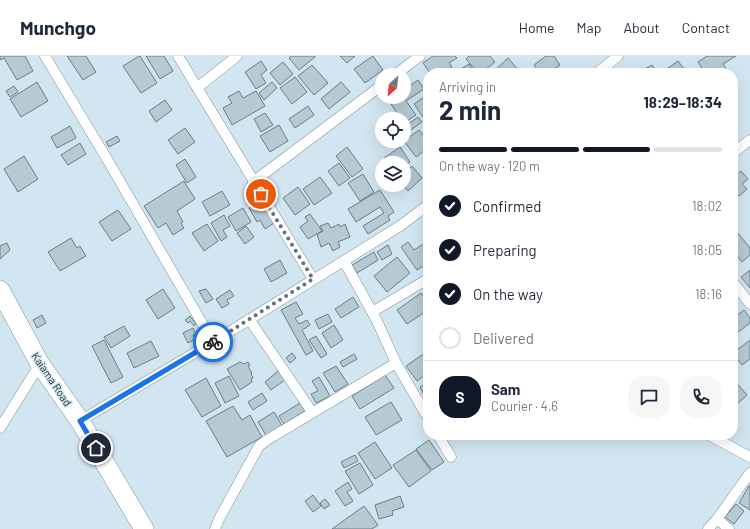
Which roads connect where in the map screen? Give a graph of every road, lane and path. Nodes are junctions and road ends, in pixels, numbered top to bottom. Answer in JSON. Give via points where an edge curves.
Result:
{"nodes":[{"id":1,"x":45,"y":56,"type":"edge"},
{"id":2,"x":178,"y":56,"type":"edge"},
{"id":3,"x":237,"y":56,"type":"edge"},
{"id":4,"x":420,"y":56,"type":"edge"},
{"id":5,"x":618,"y":56,"type":"edge"},
{"id":6,"x":404,"y":68,"type":"edge"},
{"id":7,"x":603,"y":68,"type":"edge"},
{"id":8,"x":197,"y":88,"type":"junction"},
{"id":9,"x":375,"y":90,"type":"edge"},
{"id":10,"x":750,"y":140,"type":"edge"},
{"id":11,"x":738,"y":149,"type":"edge"},
{"id":12,"x":253,"y":182,"type":"junction"},
{"id":13,"x":423,"y":209,"type":"edge"},
{"id":14,"x":344,"y":261,"type":"junction"},
{"id":15,"x":313,"y":279,"type":"junction"},
{"id":16,"x":423,"y":282,"type":"edge"},
{"id":17,"x":738,"y":288,"type":"edge"},
{"id":18,"x":0,"y":290,"type":"edge"},
{"id":19,"x":750,"y":304,"type":"edge"},
{"id":20,"x":372,"y":312,"type":"junction"},
{"id":21,"x":248,"y":319,"type":"junction"},
{"id":22,"x":212,"y":342,"type":"junction"},
{"id":23,"x":396,"y":363,"type":"junction"},
{"id":24,"x":40,"y":364,"type":"junction"},
{"id":25,"x":423,"y":409,"type":"edge"},
{"id":26,"x":312,"y":412,"type":"junction"},
{"id":27,"x":80,"y":421,"type":"junction"},
{"id":28,"x":0,"y":428,"type":"edge"},
{"id":29,"x":441,"y":440,"type":"edge"},
{"id":30,"x":718,"y":440,"type":"edge"},
{"id":31,"x":451,"y":457,"type":"dead end"},
{"id":32,"x":750,"y":457,"type":"edge"},
{"id":33,"x":750,"y":473,"type":"edge"},
{"id":34,"x":717,"y":519,"type":"junction"},
{"id":35,"x":144,"y":529,"type":"edge"},
{"id":36,"x":215,"y":529,"type":"edge"},
{"id":37,"x":708,"y":529,"type":"edge"},
{"id":38,"x":729,"y":529,"type":"edge"}],
"edges":[{"from":1,"to":22,"type":"street"},
{"from":2,"to":8,"type":"street"},
{"from":3,"to":8,"type":"street"},
{"from":4,"to":6,"type":"street"},
{"from":5,"to":7,"type":"street"},
{"from":8,"to":12,"type":"street"},
{"from":9,"to":12,"type":"street"},
{"from":10,"to":11,"type":"street"},
{"from":12,"to":15,"type":"street"},
{"from":13,"to":14,"type":"street"},
{"from":14,"to":15,"type":"street"},
{"from":14,"to":20,"type":"street"},
{"from":15,"to":21,"type":"street"},
{"from":16,"to":20,"type":"street"},
{"from":17,"to":19,"type":"street"},
{"from":18,"to":24,"type":"highway","name":"Kaiama Road"},
{"from":20,"to":23,"type":"street"},
{"from":21,"to":22,"type":"street"},
{"from":21,"to":26,"type":"street"},
{"from":22,"to":27,"type":"street"},
{"from":23,"to":25,"type":"street"},
{"from":23,"to":26,"type":"street"},
{"from":24,"to":27,"type":"highway","name":"Kaiama Road"},
{"from":24,"to":28,"type":"street"},
{"from":26,"to":36,"type":"street","via":[[259,446]]},
{"from":27,"to":35,"type":"highway","name":"Kaiama Road"},
{"from":29,"to":31,"type":"street"},
{"from":30,"to":32,"type":"street"},
{"from":33,"to":34,"type":"street"},
{"from":34,"to":37,"type":"street"},
{"from":34,"to":38,"type":"street"}]}
